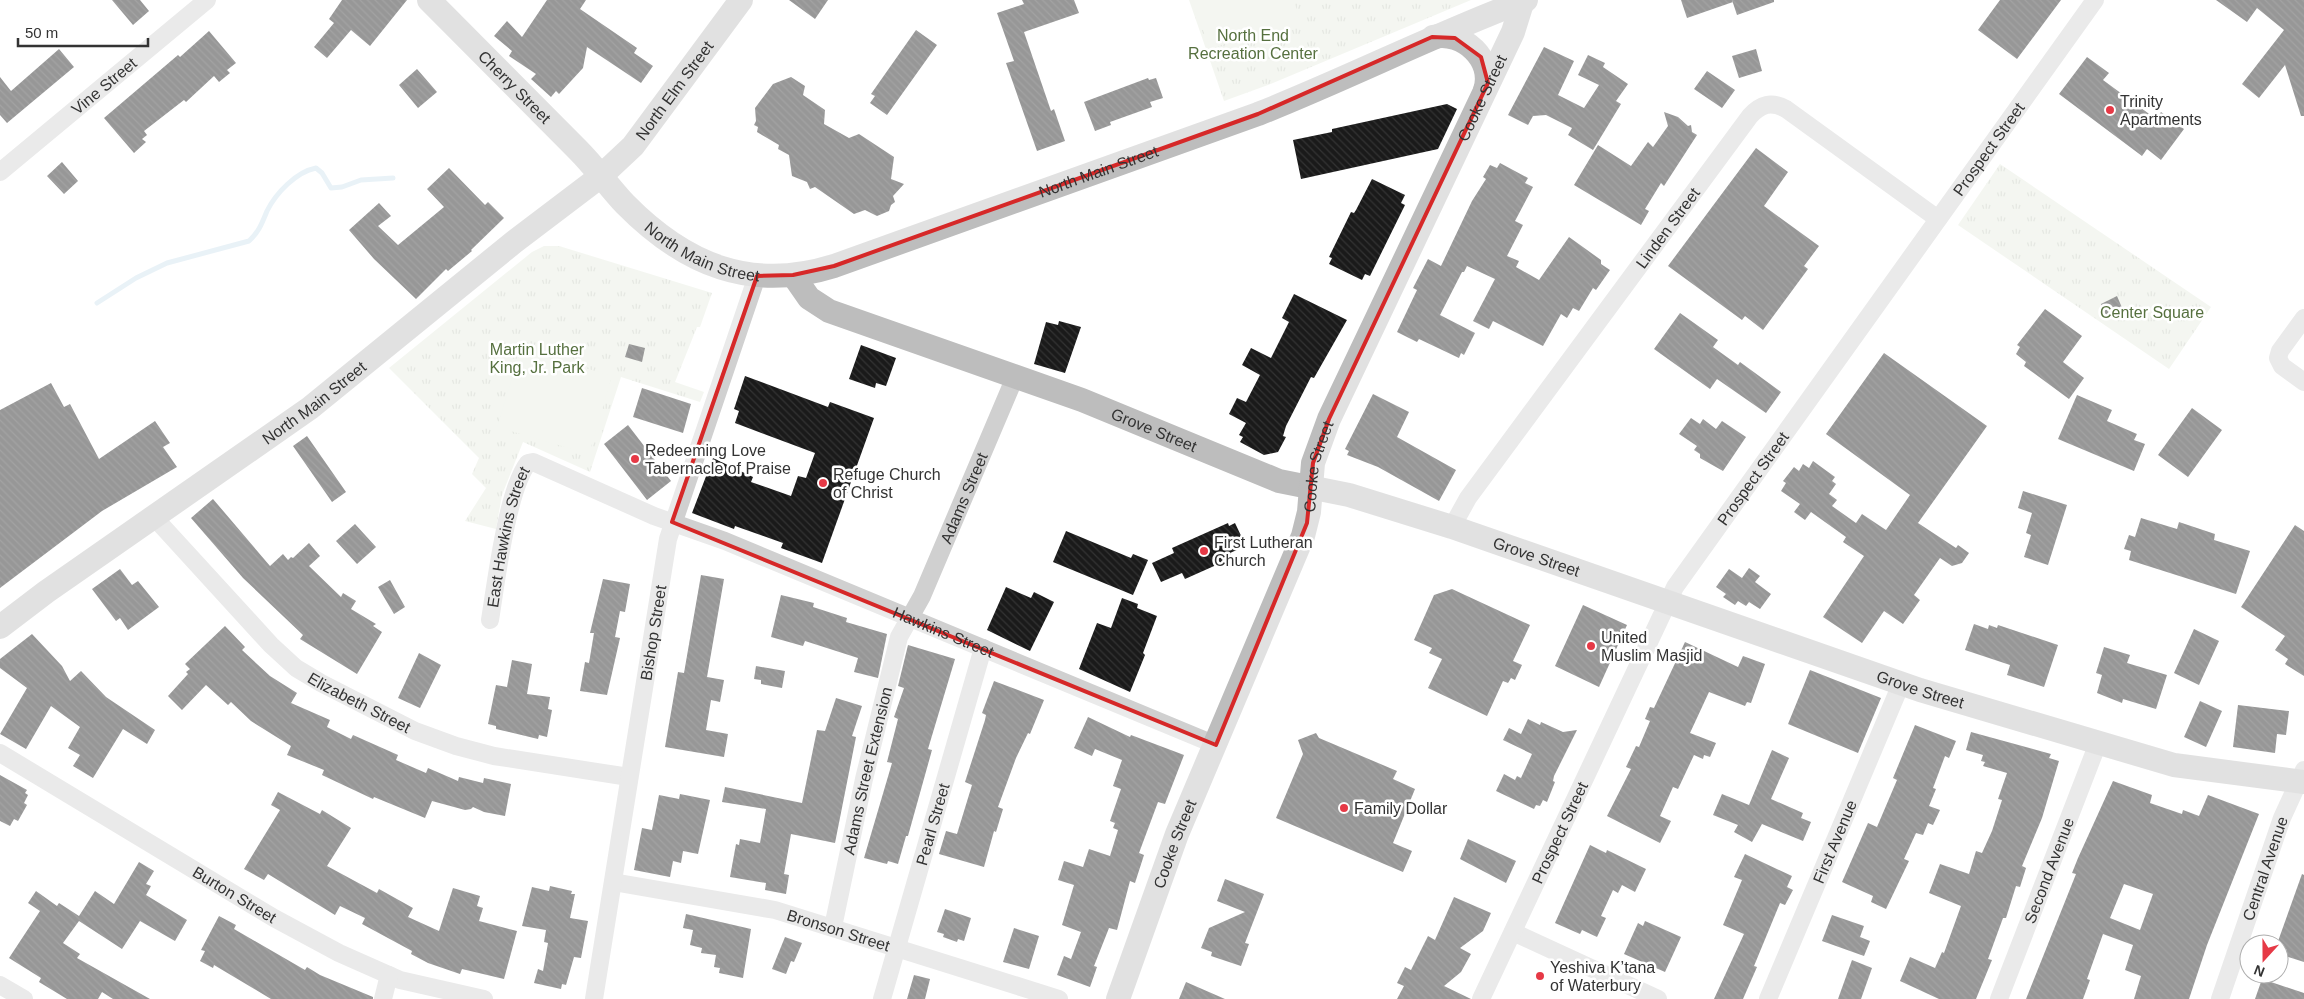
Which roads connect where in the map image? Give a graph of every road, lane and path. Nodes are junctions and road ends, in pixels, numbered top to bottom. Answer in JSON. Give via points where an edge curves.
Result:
{"nodes":[{"id":1,"x":207,"y":0,"type":"edge"},
{"id":2,"x":429,"y":0,"type":"edge"},
{"id":3,"x":741,"y":0,"type":"edge"},
{"id":4,"x":1524,"y":0,"type":"edge"},
{"id":5,"x":2095,"y":0,"type":"edge"},
{"id":6,"x":1432,"y":37,"type":"junction"},
{"id":7,"x":1485,"y":92,"type":"junction"},
{"id":8,"x":0,"y":172,"type":"edge"},
{"id":9,"x":601,"y":176,"type":"junction"},
{"id":10,"x":1938,"y":219,"type":"junction"},
{"id":11,"x":793,"y":275,"type":"junction"},
{"id":12,"x":757,"y":276,"type":"junction"},
{"id":13,"x":2304,"y":318,"type":"edge"},
{"id":14,"x":1015,"y":377,"type":"junction"},
{"id":15,"x":2304,"y":382,"type":"edge"},
{"id":16,"x":1311,"y":488,"type":"junction"},
{"id":17,"x":153,"y":516,"type":"junction"},
{"id":18,"x":672,"y":522,"type":"junction"},
{"id":19,"x":1452,"y":527,"type":"junction"},
{"id":20,"x":1667,"y":602,"type":"junction"},
{"id":21,"x":909,"y":618,"type":"junction"},
{"id":22,"x":490,"y":620,"type":"dead end"},
{"id":23,"x":0,"y":627,"type":"edge"},
{"id":24,"x":982,"y":648,"type":"junction"},
{"id":25,"x":1902,"y":684,"type":"junction"},
{"id":26,"x":2098,"y":743,"type":"junction"},
{"id":27,"x":1216,"y":745,"type":"junction"},
{"id":28,"x":0,"y":753,"type":"edge"},
{"id":29,"x":629,"y":777,"type":"junction"},
{"id":30,"x":2302,"y":778,"type":"edge"},
{"id":31,"x":612,"y":882,"type":"junction"},
{"id":32,"x":833,"y":927,"type":"junction"},
{"id":33,"x":1513,"y":932,"type":"junction"},
{"id":34,"x":897,"y":947,"type":"junction"},
{"id":35,"x":389,"y":975,"type":"junction"},
{"id":36,"x":0,"y":985,"type":"edge"},
{"id":37,"x":24,"y":999,"type":"edge"},
{"id":38,"x":383,"y":999,"type":"edge"},
{"id":39,"x":484,"y":999,"type":"edge"},
{"id":40,"x":594,"y":999,"type":"edge"},
{"id":41,"x":882,"y":999,"type":"edge"},
{"id":42,"x":1059,"y":999,"type":"edge"},
{"id":43,"x":1118,"y":999,"type":"edge"},
{"id":44,"x":1481,"y":999,"type":"edge"},
{"id":45,"x":1658,"y":999,"type":"edge"},
{"id":46,"x":1768,"y":999,"type":"edge"},
{"id":47,"x":1999,"y":999,"type":"edge"},
{"id":48,"x":2220,"y":999,"type":"edge"}],
"edges":[{"from":1,"to":8,"type":"street","name":"Vine Street"},
{"from":2,"to":9,"type":"main road","name":"Cherry Street"},
{"from":3,"to":9,"type":"main road","name":"North Elm Street","via":[[633,146]]},
{"from":4,"to":6,"type":"main road","name":"North Main Street"},
{"from":4,"to":7,"type":"main road","name":"Cooke Street"},
{"from":5,"to":10,"type":"street","name":"Prospect Street"},
{"from":6,"to":7,"type":"main road","via":[[1455,38],[1478,53],[1488,72]]},
{"from":6,"to":11,"type":"main road","name":"North Main Street","via":[[1258,114],[842,262]]},
{"from":7,"to":16,"type":"main road","name":"Cooke Street","via":[[1329,419],[1313,462]]},
{"from":9,"to":12,"type":"main road","name":"North Main Street","via":[[639,217],[678,247],[714,265]]},
{"from":9,"to":17,"type":"main road","name":"North Main Street","via":[[514,242],[310,408]]},
{"from":10,"to":19,"type":"street","name":"Linden Street","via":[[1786,109],[1772,104],[1760,107],[1750,116],[1468,498]]},
{"from":10,"to":20,"type":"street","name":"Prospect Street"},
{"from":11,"to":12,"type":"main road","name":"North Main Street"},
{"from":11,"to":14,"type":"main road","name":"Grove Street","via":[[809,298],[822,308]]},
{"from":12,"to":18,"type":"street","name":"Bishop Street"},
{"from":13,"to":15,"type":"street","via":[[2280,351],[2278,360]]},
{"from":14,"to":16,"type":"main road","name":"Grove Street","via":[[1082,400],[1268,477]]},
{"from":14,"to":21,"type":"street","name":"Adams Street","via":[[922,596]]},
{"from":16,"to":19,"type":"main road","name":"Grove Street","via":[[1349,495]]},
{"from":16,"to":27,"type":"main road","name":"Cooke Street","via":[[1303,536]]},
{"from":17,"to":23,"type":"main road","name":"North Main Street"},
{"from":17,"to":29,"type":"street","name":"Elizabeth Street","via":[[271,646],[321,684],[415,730],[456,746],[494,756]]},
{"from":18,"to":21,"type":"street","name":"Hawkins Street"},
{"from":18,"to":22,"type":"street","name":"East Hawkins Street","via":[[537,463],[528,463],[509,511]]},
{"from":18,"to":29,"type":"street","name":"Bishop Street"},
{"from":19,"to":20,"type":"main road","name":"Grove Street"},
{"from":20,"to":25,"type":"main road","name":"Grove Street"},
{"from":20,"to":33,"type":"street","name":"Prospect Street"},
{"from":21,"to":24,"type":"street","name":"Hawkins Street"},
{"from":21,"to":32,"type":"street","name":"Adams Street Extension","via":[[897,643]]},
{"from":24,"to":27,"type":"street","name":"Hawkins Street"},
{"from":24,"to":34,"type":"street","name":"Pearl Street"},
{"from":25,"to":26,"type":"main road","name":"Grove Street"},
{"from":25,"to":46,"type":"street","name":"First Avenue"},
{"from":26,"to":30,"type":"main road","name":"Grove Street","via":[[2189,768]]},
{"from":26,"to":47,"type":"street","name":"Second Avenue"},
{"from":27,"to":43,"type":"main road","name":"Cooke Street","via":[[1161,876]]},
{"from":28,"to":35,"type":"street","name":"Burton Street","via":[[296,931]]},
{"from":29,"to":31,"type":"street","name":"Bishop Street"},
{"from":30,"to":48,"type":"street","name":"Central Avenue","via":[[2282,818]]},
{"from":31,"to":32,"type":"street","name":"Bronson Street","via":[[763,907]]},
{"from":31,"to":40,"type":"street","name":"Bishop Street"},
{"from":32,"to":34,"type":"street","name":"Bronson Street"},
{"from":33,"to":44,"type":"street","name":"Prospect Street"},
{"from":33,"to":45,"type":"street"},
{"from":34,"to":41,"type":"street","name":"Pearl Street"},
{"from":34,"to":42,"type":"street","name":"Bronson Street"},
{"from":35,"to":38,"type":"street"},
{"from":35,"to":39,"type":"street","name":"Burton Street","via":[[437,990]]},
{"from":36,"to":37,"type":"street"}]}
